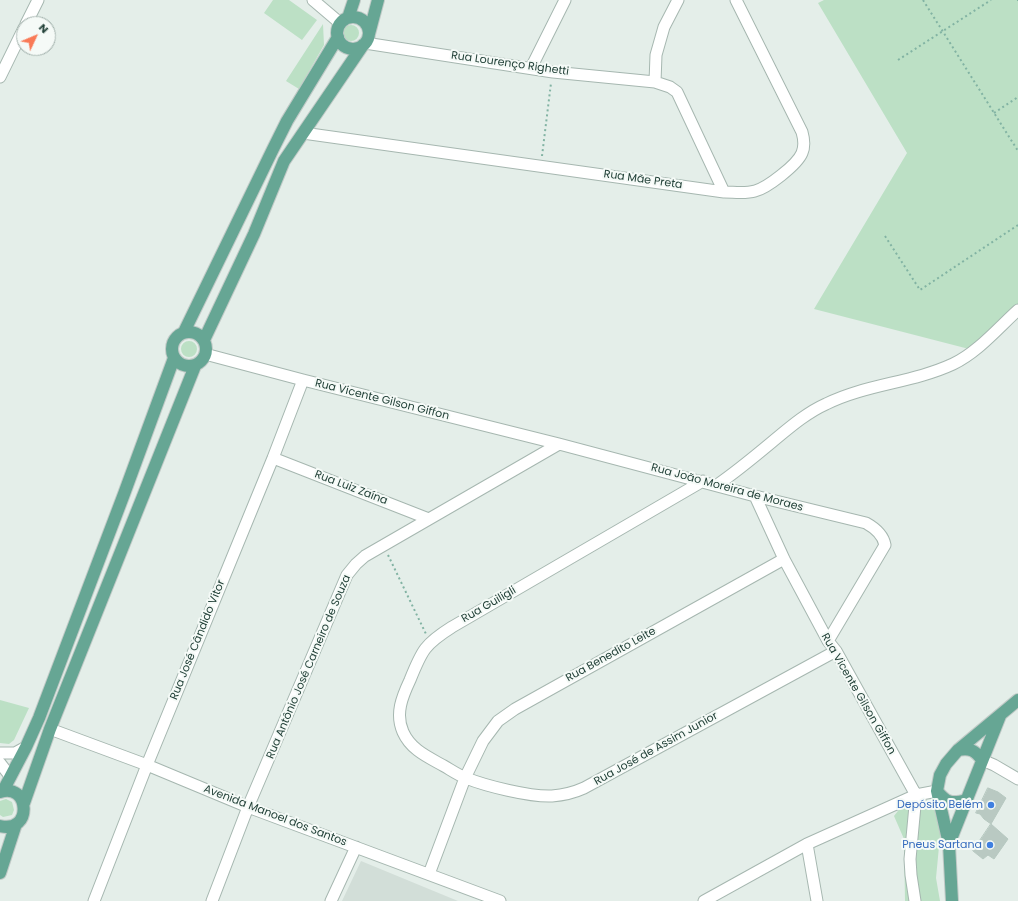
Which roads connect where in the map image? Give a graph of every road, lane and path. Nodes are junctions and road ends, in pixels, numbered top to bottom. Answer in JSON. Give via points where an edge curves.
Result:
{"nodes":[{"id":1,"x":38,"y":0,"type":"edge"},
{"id":2,"x":313,"y":0,"type":"edge"},
{"id":3,"x":354,"y":0,"type":"edge"},
{"id":4,"x":378,"y":0,"type":"edge"},
{"id":5,"x":565,"y":0,"type":"edge"},
{"id":6,"x":678,"y":0,"type":"edge"},
{"id":7,"x":736,"y":0,"type":"edge"},
{"id":8,"x":923,"y":0,"type":"edge"},
{"id":9,"x":991,"y":0,"type":"edge"},
{"id":10,"x":30,"y":16,"type":"edge"},
{"id":11,"x":344,"y":21,"type":"junction"},
{"id":12,"x":942,"y":31,"type":"junction"},
{"id":13,"x":338,"y":38,"type":"junction"},
{"id":14,"x":366,"y":41,"type":"junction"},
{"id":15,"x":16,"y":44,"type":"edge"},
{"id":16,"x":898,"y":60,"type":"dead end"},
{"id":17,"x":531,"y":68,"type":"junction"},
{"id":18,"x":553,"y":72,"type":"junction"},
{"id":19,"x":0,"y":77,"type":"edge"},
{"id":20,"x":655,"y":82,"type":"junction"},
{"id":21,"x":1018,"y":97,"type":"edge"},
{"id":22,"x":994,"y":113,"type":"junction"},
{"id":23,"x":303,"y":133,"type":"junction"},
{"id":24,"x":1018,"y":152,"type":"edge"},
{"id":25,"x":541,"y":166,"type":"junction"},
{"id":26,"x":724,"y":192,"type":"junction"},
{"id":27,"x":1018,"y":225,"type":"edge"},
{"id":28,"x":885,"y":236,"type":"dead end"},
{"id":29,"x":1018,"y":310,"type":"edge"},
{"id":30,"x":184,"y":332,"type":"junction"},
{"id":31,"x":204,"y":340,"type":"junction"},
{"id":32,"x":205,"y":354,"type":"junction"},
{"id":33,"x":174,"y":358,"type":"junction"},
{"id":34,"x":195,"y":366,"type":"junction"},
{"id":35,"x":303,"y":380,"type":"junction"},
{"id":36,"x":559,"y":444,"type":"junction"},
{"id":37,"x":273,"y":458,"type":"junction"},
{"id":38,"x":703,"y":481,"type":"junction"},
{"id":39,"x":717,"y":485,"type":"junction"},
{"id":40,"x":755,"y":496,"type":"junction"},
{"id":41,"x":429,"y":518,"type":"junction"},
{"id":42,"x":384,"y":545,"type":"junction"},
{"id":43,"x":784,"y":559,"type":"junction"},
{"id":44,"x":828,"y":641,"type":"junction"},
{"id":45,"x":430,"y":642,"type":"junction"},
{"id":46,"x":836,"y":651,"type":"junction"},
{"id":47,"x":1018,"y":700,"type":"edge"},
{"id":48,"x":1000,"y":716,"type":"junction"},
{"id":49,"x":50,"y":729,"type":"junction"},
{"id":50,"x":26,"y":747,"type":"junction"},
{"id":51,"x":958,"y":750,"type":"junction"},
{"id":52,"x":0,"y":753,"type":"edge"},
{"id":53,"x":982,"y":760,"type":"junction"},
{"id":54,"x":0,"y":763,"type":"edge"},
{"id":55,"x":147,"y":765,"type":"junction"},
{"id":56,"x":10,"y":776,"type":"junction"},
{"id":57,"x":465,"y":778,"type":"junction"},
{"id":58,"x":1018,"y":779,"type":"edge"},
{"id":59,"x":1,"y":791,"type":"edge"},
{"id":60,"x":937,"y":791,"type":"junction"},
{"id":61,"x":916,"y":795,"type":"junction"},
{"id":62,"x":967,"y":800,"type":"junction"},
{"id":63,"x":24,"y":803,"type":"junction"},
{"id":64,"x":248,"y":807,"type":"junction"},
{"id":65,"x":16,"y":824,"type":"junction"},
{"id":66,"x":0,"y":826,"type":"edge"},
{"id":67,"x":807,"y":844,"type":"junction"},
{"id":68,"x":949,"y":844,"type":"junction"},
{"id":69,"x":356,"y":847,"type":"junction"},
{"id":70,"x":0,"y":873,"type":"edge"},
{"id":71,"x":429,"y":874,"type":"junction"},
{"id":72,"x":94,"y":901,"type":"edge"},
{"id":73,"x":212,"y":901,"type":"edge"},
{"id":74,"x":331,"y":901,"type":"edge"},
{"id":75,"x":500,"y":901,"type":"edge"},
{"id":76,"x":704,"y":901,"type":"edge"},
{"id":77,"x":817,"y":901,"type":"edge"},
{"id":78,"x":915,"y":901,"type":"edge"},
{"id":79,"x":952,"y":901,"type":"edge"}],
"edges":[{"from":1,"to":10,"type":"street"},
{"from":2,"to":11,"type":"street"},
{"from":3,"to":11,"type":"main road"},
{"from":4,"to":14,"type":"main road"},
{"from":5,"to":17,"type":"street"},
{"from":6,"to":20,"type":"street","via":[[664,27],[656,55]]},
{"from":7,"to":26,"type":"street","name":"Rua Mãe Preta","via":[[802,132],[805,144],[796,162],[764,187],[755,191]]},
{"from":8,"to":12,"type":"path"},
{"from":9,"to":12,"type":"path"},
{"from":11,"to":13,"type":"main road","via":[[338,28]]},
{"from":11,"to":14,"type":"main road","via":[[357,17],[365,22]]},
{"from":12,"to":16,"type":"path"},
{"from":12,"to":22,"type":"path"},
{"from":13,"to":14,"type":"main road","via":[[349,48],[359,47]]},
{"from":13,"to":30,"type":"main road","via":[[265,163]]},
{"from":14,"to":17,"type":"street","name":"Rua Lourenço Righetti"},
{"from":14,"to":23,"type":"main road"},
{"from":15,"to":19,"type":"street"},
{"from":17,"to":18,"type":"street","name":"Rua Lourenço Righetti"},
{"from":18,"to":20,"type":"street","name":"Rua Lourenço Righetti"},
{"from":18,"to":25,"type":"path"},
{"from":20,"to":26,"type":"street","name":"Rua Lourenço Righetti","via":[[677,92]]},
{"from":21,"to":22,"type":"path"},
{"from":22,"to":24,"type":"path"},
{"from":23,"to":25,"type":"street","name":"Rua Mãe Preta"},
{"from":23,"to":31,"type":"main road","via":[[284,161],[254,234]]},
{"from":25,"to":26,"type":"street","name":"Rua Mãe Preta"},
{"from":27,"to":28,"type":"path","via":[[920,290]]},
{"from":29,"to":39,"type":"street","via":[[978,346],[952,364],[917,377],[849,393],[811,412]]},
{"from":30,"to":31,"type":"main road","via":[[196,333]]},
{"from":30,"to":33,"type":"main road","via":[[178,334],[171,344]]},
{"from":31,"to":32,"type":"main road"},
{"from":32,"to":34,"type":"main road","via":[[202,361]]},
{"from":32,"to":35,"type":"street","name":"Rua Vicente Gilson Giffon"},
{"from":33,"to":34,"type":"main road","via":[[181,365]]},
{"from":33,"to":50,"type":"main road"},
{"from":34,"to":49,"type":"main road"},
{"from":35,"to":36,"type":"street","name":"Rua Vicente Gilson Giffon"},
{"from":35,"to":37,"type":"street","name":"Rua José Cândido Vitor"},
{"from":36,"to":38,"type":"street","name":"Rua João Moreira de Moraes"},
{"from":36,"to":41,"type":"street","name":"Rua Antônio José Carneiro de Souza"},
{"from":37,"to":41,"type":"street","name":"Rua Luiz Zaína"},
{"from":37,"to":55,"type":"street","name":"Rua José Cândido Vitor"},
{"from":38,"to":39,"type":"street","name":"Rua João Moreira de Moraes"},
{"from":38,"to":45,"type":"street","name":"Rua Guiligli","via":[[452,626]]},
{"from":39,"to":40,"type":"street","name":"Rua João Moreira de Moraes"},
{"from":40,"to":43,"type":"street","name":"Rua Vicente Gilson Giffon"},
{"from":40,"to":44,"type":"street","name":"Rua João Moreira de Moraes","via":[[866,522],[874,527],[884,541],[885,545]]},
{"from":41,"to":42,"type":"street","name":"Rua Antônio José Carneiro de Souza"},
{"from":42,"to":45,"type":"path"},
{"from":42,"to":64,"type":"street","name":"Rua Antônio José Carneiro de Souza","via":[[365,556],[347,575]]},
{"from":43,"to":44,"type":"street","name":"Rua Vicente Gilson Giffon"},
{"from":43,"to":57,"type":"street","name":"Rua Benedito Leite","via":[[515,709],[490,730]]},
{"from":44,"to":46,"type":"street","name":"Rua Vicente Gilson Giffon"},
{"from":45,"to":57,"type":"street","name":"Rua Guiligli","via":[[419,656],[401,700],[399,715],[402,731],[410,744],[420,753]]},
{"from":46,"to":57,"type":"street","name":"Rua José de Assim Junior","via":[[570,794],[530,794]]},
{"from":46,"to":61,"type":"street","name":"Rua Vicente Gilson Giffon"},
{"from":47,"to":48,"type":"main road"},
{"from":48,"to":51,"type":"main road"},
{"from":48,"to":53,"type":"main road"},
{"from":49,"to":55,"type":"street","name":"Avenida Manoel dos Santos"},
{"from":49,"to":63,"type":"main road"},
{"from":50,"to":52,"type":"street","via":[[15,752]]},
{"from":50,"to":56,"type":"main road"},
{"from":51,"to":53,"type":"main road","via":[[972,750]]},
{"from":51,"to":60,"type":"main road","via":[[940,774]]},
{"from":53,"to":58,"type":"street"},
{"from":53,"to":62,"type":"main road"},
{"from":54,"to":56,"type":"street"},
{"from":55,"to":64,"type":"street","name":"Avenida Manoel dos Santos"},
{"from":55,"to":72,"type":"street","name":"Rua José Cândido Vitor"},
{"from":56,"to":59,"type":"main road"},
{"from":57,"to":71,"type":"street","name":"Rua Benedito Leite"},
{"from":59,"to":63,"type":"main road","via":[[8,790],[18,794]]},
{"from":60,"to":61,"type":"street"},
{"from":60,"to":62,"type":"main road","via":[[945,800]]},
{"from":60,"to":68,"type":"main road"},
{"from":61,"to":67,"type":"street"},
{"from":61,"to":78,"type":"street","via":[[910,859]]},
{"from":62,"to":68,"type":"main road"},
{"from":63,"to":65,"type":"main road","via":[[24,815]]},
{"from":64,"to":69,"type":"street","name":"Avenida Manoel dos Santos"},
{"from":64,"to":73,"type":"street","name":"Rua Antônio José Carneiro de Souza"},
{"from":65,"to":66,"type":"main road","via":[[11,827]]},
{"from":65,"to":70,"type":"main road"},
{"from":67,"to":76,"type":"street"},
{"from":67,"to":77,"type":"street"},
{"from":68,"to":79,"type":"main road"},
{"from":69,"to":71,"type":"street","name":"Avenida Manoel dos Santos"},
{"from":69,"to":74,"type":"street"},
{"from":71,"to":75,"type":"street","name":"Avenida Manoel dos Santos"}]}
